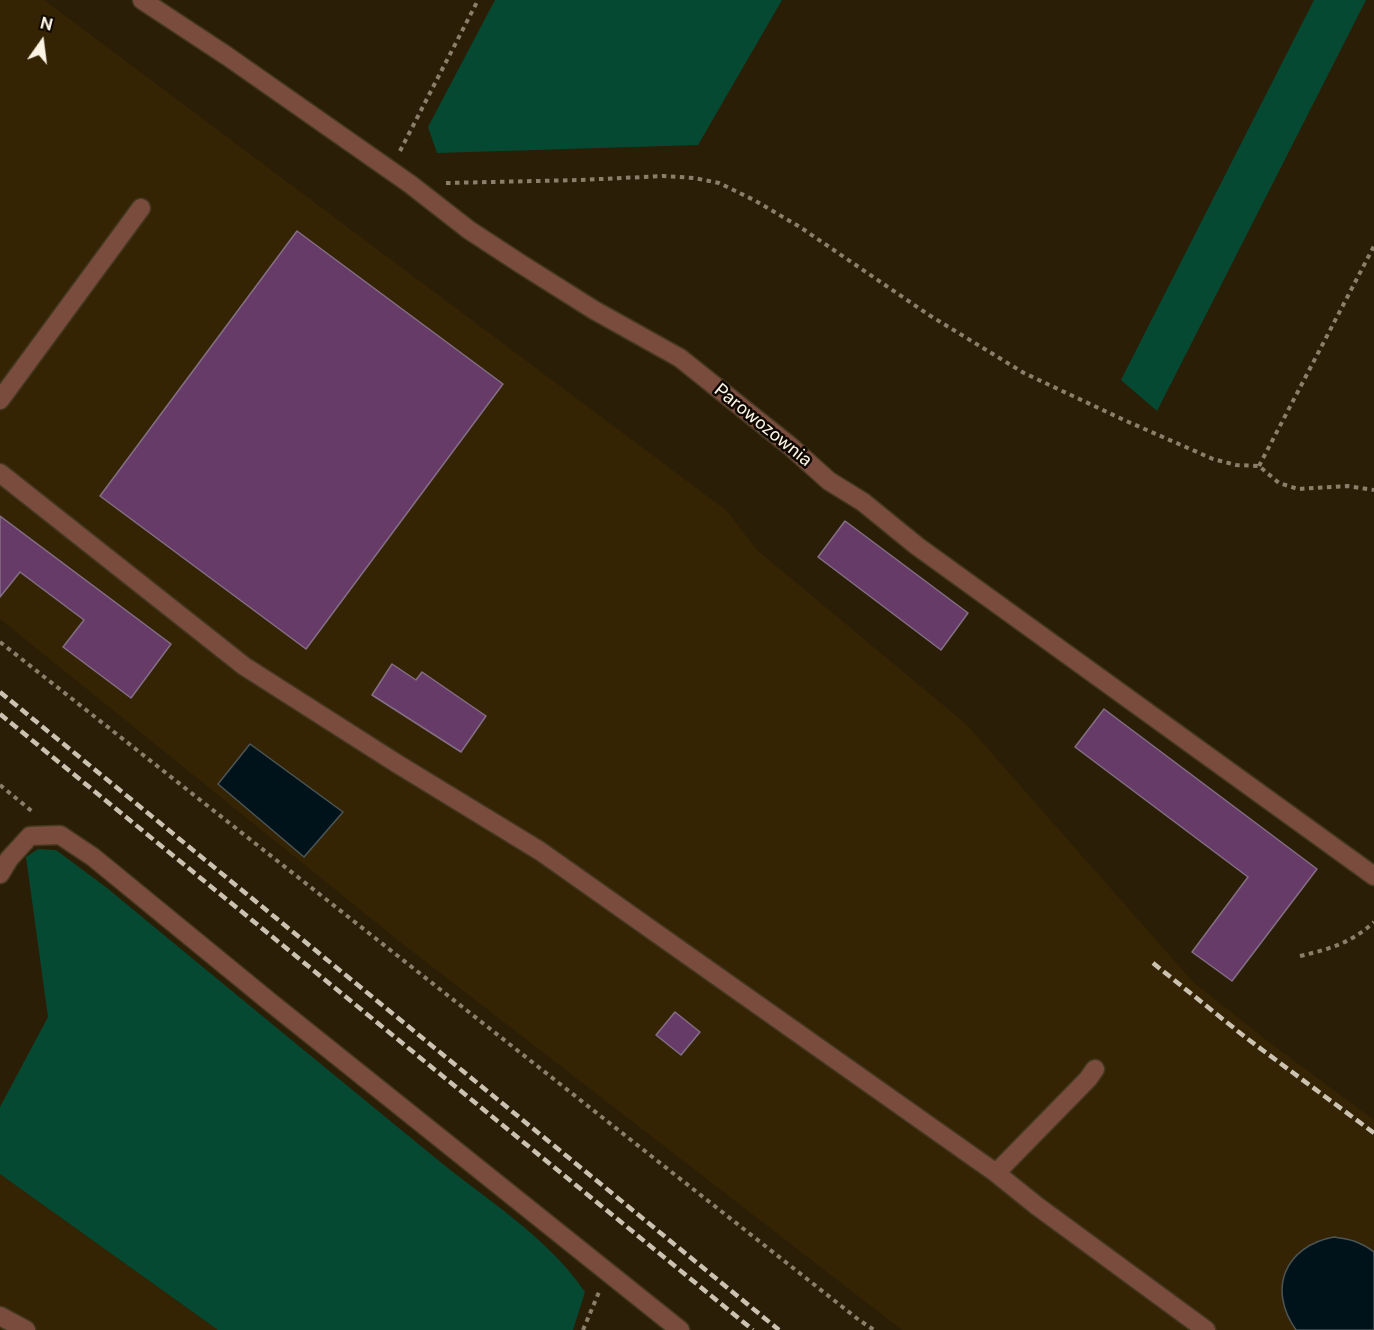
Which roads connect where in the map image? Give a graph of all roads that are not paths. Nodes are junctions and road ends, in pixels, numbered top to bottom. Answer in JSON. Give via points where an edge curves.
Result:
{"nodes":[{"id":1,"x":142,"y":0,"type":"edge"},
{"id":2,"x":141,"y":208,"type":"dead end"},
{"id":3,"x":0,"y":400,"type":"edge"},
{"id":4,"x":0,"y":473,"type":"edge"},
{"id":5,"x":0,"y":874,"type":"edge"},
{"id":6,"x":1374,"y":876,"type":"edge"},
{"id":7,"x":1095,"y":1069,"type":"dead end"},
{"id":8,"x":996,"y":1173,"type":"junction"},
{"id":9,"x":0,"y":1316,"type":"edge"},
{"id":10,"x":26,"y":1330,"type":"edge"},
{"id":11,"x":680,"y":1330,"type":"edge"},
{"id":12,"x":1206,"y":1330,"type":"edge"}],
"edges":[{"from":1,"to":6,"type":"street","name":"Parowozownia","via":[[410,184],[469,230],[594,310],[680,358],[829,481]]},
{"from":2,"to":3,"type":"street"},
{"from":4,"to":8,"type":"street","via":[[244,666],[540,851]]},
{"from":5,"to":11,"type":"street","via":[[30,836],[60,835],[93,857]]},
{"from":7,"to":8,"type":"street"},
{"from":8,"to":12,"type":"street"},
{"from":9,"to":10,"type":"street"}]}
